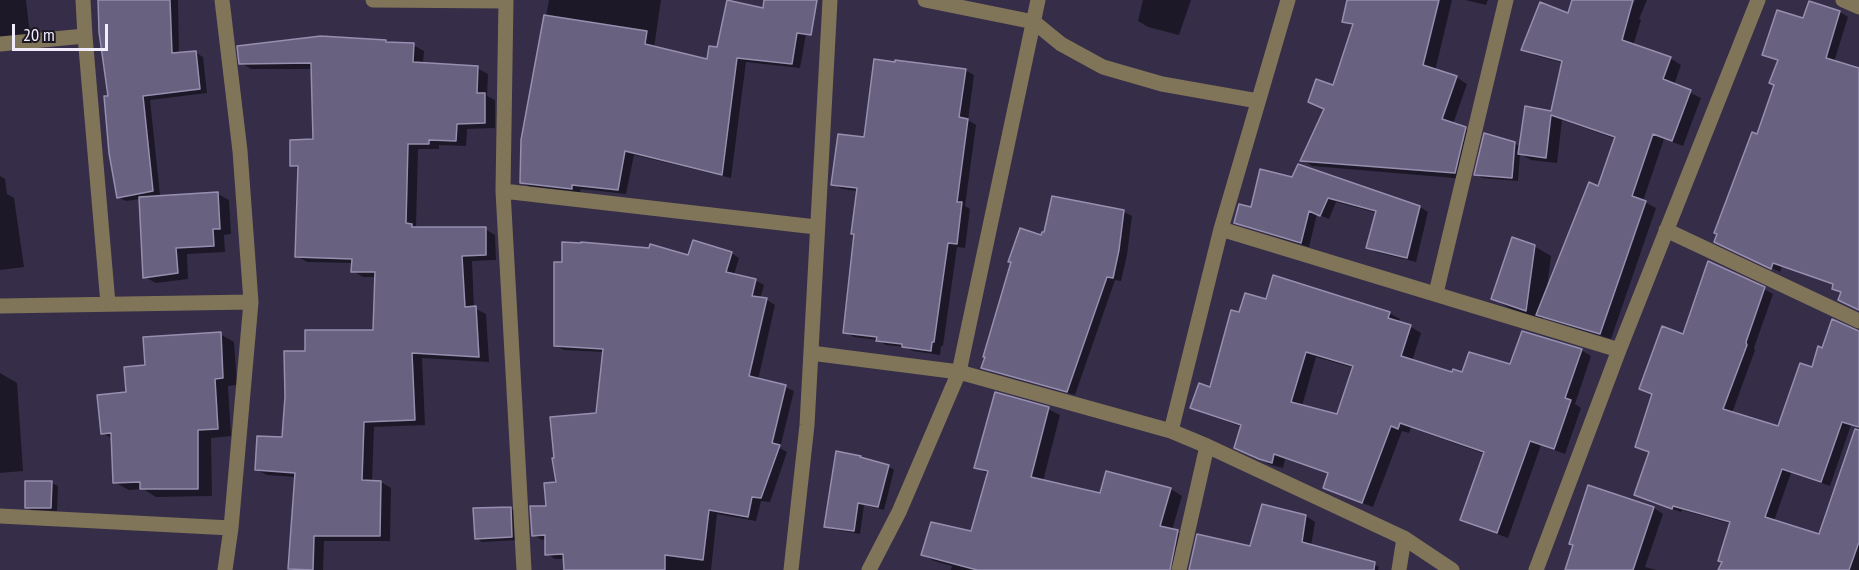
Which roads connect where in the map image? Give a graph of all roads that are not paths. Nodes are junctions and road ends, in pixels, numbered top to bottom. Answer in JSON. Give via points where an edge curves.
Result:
{"nodes":[{"id":1,"x":83,"y":0,"type":"edge"},
{"id":2,"x":222,"y":0,"type":"edge"},
{"id":3,"x":373,"y":0,"type":"edge"},
{"id":4,"x":830,"y":0,"type":"edge"},
{"id":5,"x":925,"y":0,"type":"edge"},
{"id":6,"x":1038,"y":0,"type":"edge"},
{"id":7,"x":1288,"y":0,"type":"edge"},
{"id":8,"x":1506,"y":0,"type":"edge"},
{"id":9,"x":1758,"y":0,"type":"edge"},
{"id":10,"x":1843,"y":0,"type":"edge"},
{"id":11,"x":506,"y":1,"type":"edge"},
{"id":12,"x":1859,"y":7,"type":"edge"},
{"id":13,"x":1034,"y":22,"type":"junction"},
{"id":14,"x":84,"y":36,"type":"junction"},
{"id":15,"x":0,"y":44,"type":"edge"},
{"id":16,"x":1258,"y":101,"type":"junction"},
{"id":17,"x":503,"y":191,"type":"junction"},
{"id":18,"x":816,"y":227,"type":"junction"},
{"id":19,"x":1221,"y":229,"type":"junction"},
{"id":20,"x":1666,"y":230,"type":"junction"},
{"id":21,"x":1436,"y":293,"type":"junction"},
{"id":22,"x":251,"y":302,"type":"junction"},
{"id":23,"x":108,"y":304,"type":"junction"},
{"id":24,"x":0,"y":306,"type":"edge"},
{"id":25,"x":1859,"y":321,"type":"edge"},
{"id":26,"x":1619,"y":350,"type":"junction"},
{"id":27,"x":811,"y":353,"type":"junction"},
{"id":28,"x":959,"y":372,"type":"junction"},
{"id":29,"x":1171,"y":431,"type":"junction"},
{"id":30,"x":1207,"y":446,"type":"junction"},
{"id":31,"x":0,"y":516,"type":"edge"},
{"id":32,"x":231,"y":528,"type":"junction"},
{"id":33,"x":1404,"y":538,"type":"junction"},
{"id":34,"x":225,"y":570,"type":"edge"},
{"id":35,"x":524,"y":570,"type":"edge"},
{"id":36,"x":791,"y":570,"type":"edge"},
{"id":37,"x":869,"y":570,"type":"edge"},
{"id":38,"x":1179,"y":570,"type":"edge"},
{"id":39,"x":1399,"y":570,"type":"edge"},
{"id":40,"x":1452,"y":570,"type":"edge"},
{"id":41,"x":1536,"y":570,"type":"edge"}],
"edges":[{"from":1,"to":14,"type":"street"},
{"from":2,"to":22,"type":"street","via":[[240,151]]},
{"from":3,"to":11,"type":"street"},
{"from":4,"to":18,"type":"street"},
{"from":5,"to":13,"type":"street"},
{"from":6,"to":13,"type":"street"},
{"from":7,"to":16,"type":"street"},
{"from":8,"to":21,"type":"street"},
{"from":9,"to":20,"type":"street"},
{"from":10,"to":12,"type":"street"},
{"from":11,"to":17,"type":"street"},
{"from":13,"to":16,"type":"street","via":[[1061,44],[1103,67],[1162,84]]},
{"from":13,"to":28,"type":"street"},
{"from":14,"to":15,"type":"street"},
{"from":14,"to":23,"type":"street"},
{"from":16,"to":19,"type":"street"},
{"from":17,"to":18,"type":"street"},
{"from":17,"to":35,"type":"street"},
{"from":18,"to":27,"type":"street"},
{"from":19,"to":21,"type":"street"},
{"from":19,"to":29,"type":"street"},
{"from":20,"to":25,"type":"street"},
{"from":20,"to":26,"type":"street"},
{"from":21,"to":26,"type":"street"},
{"from":22,"to":23,"type":"street"},
{"from":22,"to":32,"type":"street"},
{"from":23,"to":24,"type":"street"},
{"from":26,"to":41,"type":"street"},
{"from":27,"to":28,"type":"street"},
{"from":27,"to":36,"type":"street"},
{"from":28,"to":29,"type":"street"},
{"from":28,"to":37,"type":"street","via":[[899,512]]},
{"from":29,"to":30,"type":"street"},
{"from":30,"to":33,"type":"street"},
{"from":30,"to":38,"type":"street"},
{"from":31,"to":32,"type":"street"},
{"from":32,"to":34,"type":"street"},
{"from":33,"to":39,"type":"street"},
{"from":33,"to":40,"type":"street"}]}
